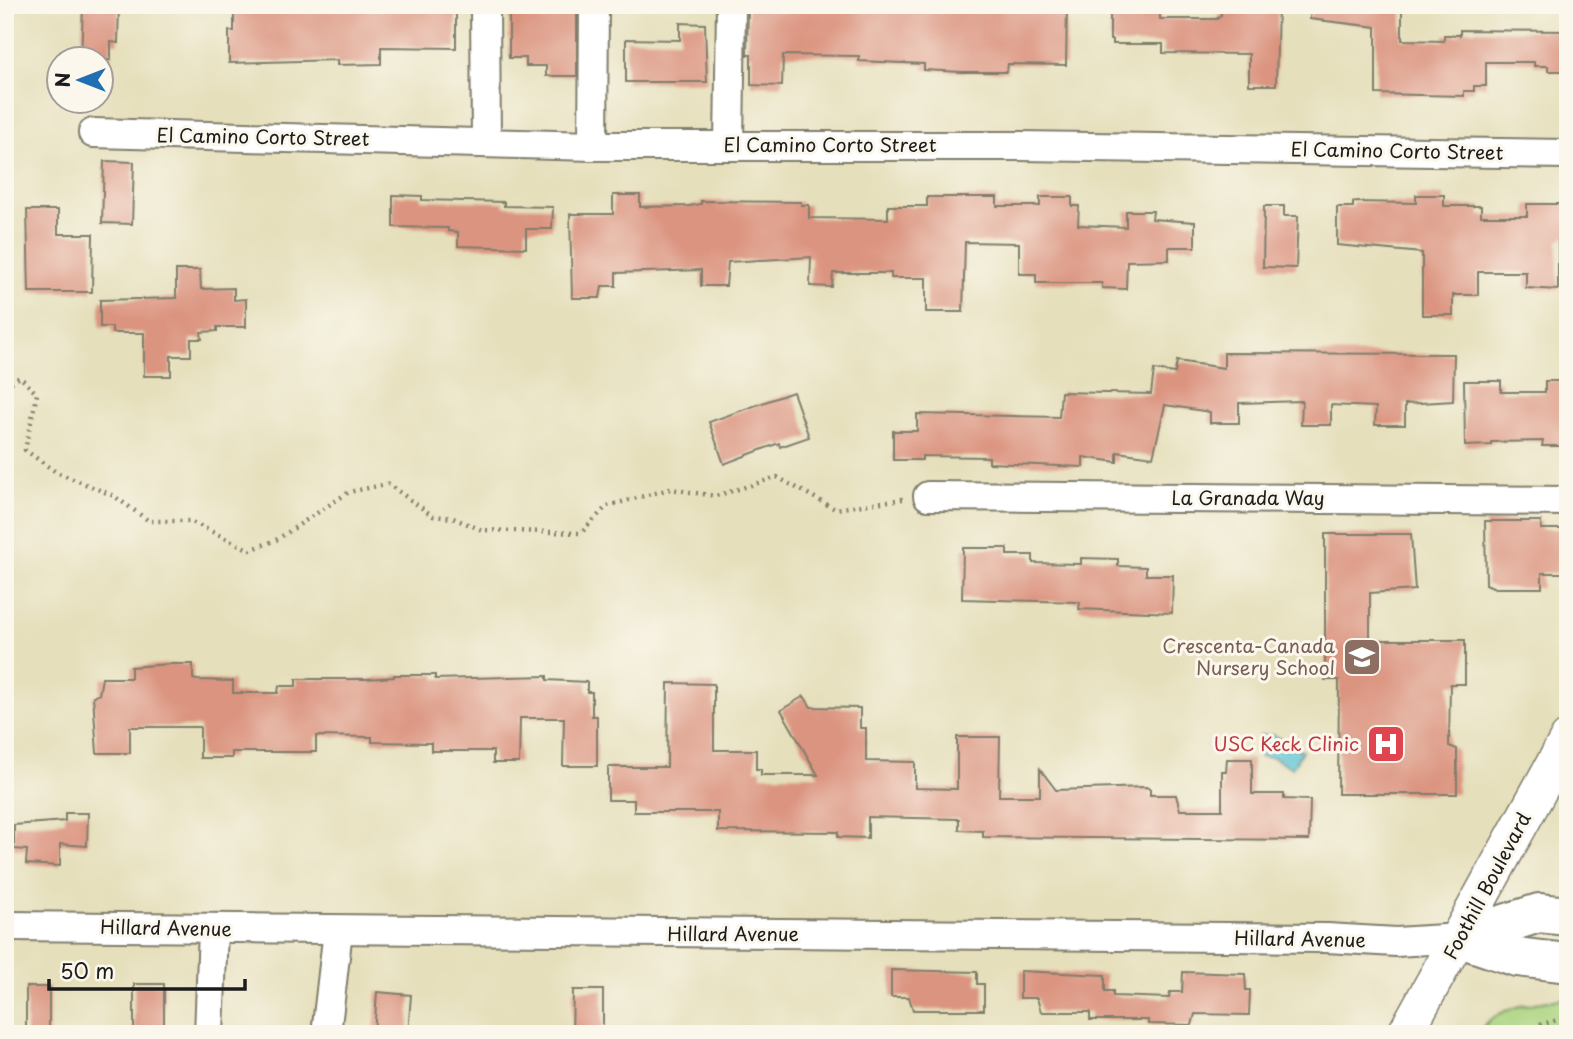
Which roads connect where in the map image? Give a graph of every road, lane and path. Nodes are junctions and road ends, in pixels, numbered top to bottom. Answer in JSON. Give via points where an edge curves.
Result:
{"nodes":[{"id":1,"x":485,"y":5,"type":"edge"},
{"id":2,"x":594,"y":5,"type":"edge"},
{"id":3,"x":731,"y":5,"type":"edge"},
{"id":4,"x":93,"y":133,"type":"dead end"},
{"id":5,"x":486,"y":143,"type":"junction"},
{"id":6,"x":729,"y":145,"type":"junction"},
{"id":7,"x":593,"y":146,"type":"junction"},
{"id":8,"x":1568,"y":155,"type":"edge"},
{"id":9,"x":5,"y":386,"type":"edge"},
{"id":10,"x":928,"y":496,"type":"joint"},
{"id":11,"x":1568,"y":501,"type":"edge"},
{"id":12,"x":1568,"y":738,"type":"edge"},
{"id":13,"x":1568,"y":916,"type":"edge"},
{"id":14,"x":5,"y":926,"type":"edge"},
{"id":15,"x":213,"y":929,"type":"junction"},
{"id":16,"x":338,"y":930,"type":"junction"},
{"id":17,"x":1461,"y":938,"type":"junction"},
{"id":18,"x":1568,"y":963,"type":"edge"},
{"id":19,"x":1568,"y":1017,"type":"edge"},
{"id":20,"x":209,"y":1034,"type":"edge"},
{"id":21,"x":326,"y":1034,"type":"edge"},
{"id":22,"x":1405,"y":1034,"type":"edge"},
{"id":23,"x":1521,"y":1034,"type":"edge"}],
"edges":[{"from":1,"to":5,"type":"street"},
{"from":2,"to":7,"type":"street"},
{"from":3,"to":6,"type":"street"},
{"from":4,"to":5,"type":"street","name":"El Camino Corto Street"},
{"from":5,"to":7,"type":"street","name":"El Camino Corto Street"},
{"from":6,"to":7,"type":"street","name":"El Camino Corto Street"},
{"from":6,"to":8,"type":"street","name":"El Camino Corto Street"},
{"from":9,"to":10,"type":"path","via":[[20,377],[37,394],[25,450],[57,472],[114,496],[149,521],[190,521],[250,550],[276,540],[349,492],[387,484],[433,516],[453,518],[482,530],[581,533],[607,506],[670,489],[716,496],[777,477],[835,509]]},
{"from":10,"to":11,"type":"street","name":"La Granada Way"},
{"from":12,"to":17,"type":"main road","name":"Foothill Boulevard"},
{"from":13,"to":17,"type":"highway","name":"Hillard Avenue","via":[[1539,913]]},
{"from":14,"to":15,"type":"street","name":"Hillard Avenue"},
{"from":15,"to":16,"type":"street","name":"Hillard Avenue"},
{"from":15,"to":20,"type":"street"},
{"from":16,"to":17,"type":"street","name":"Hillard Avenue","via":[[1396,942]]},
{"from":16,"to":21,"type":"street"},
{"from":17,"to":18,"type":"highway","name":"Hillard Avenue","via":[[1517,957]]},
{"from":17,"to":22,"type":"main road","name":"Foothill Boulevard"},
{"from":19,"to":23,"type":"path"}]}
